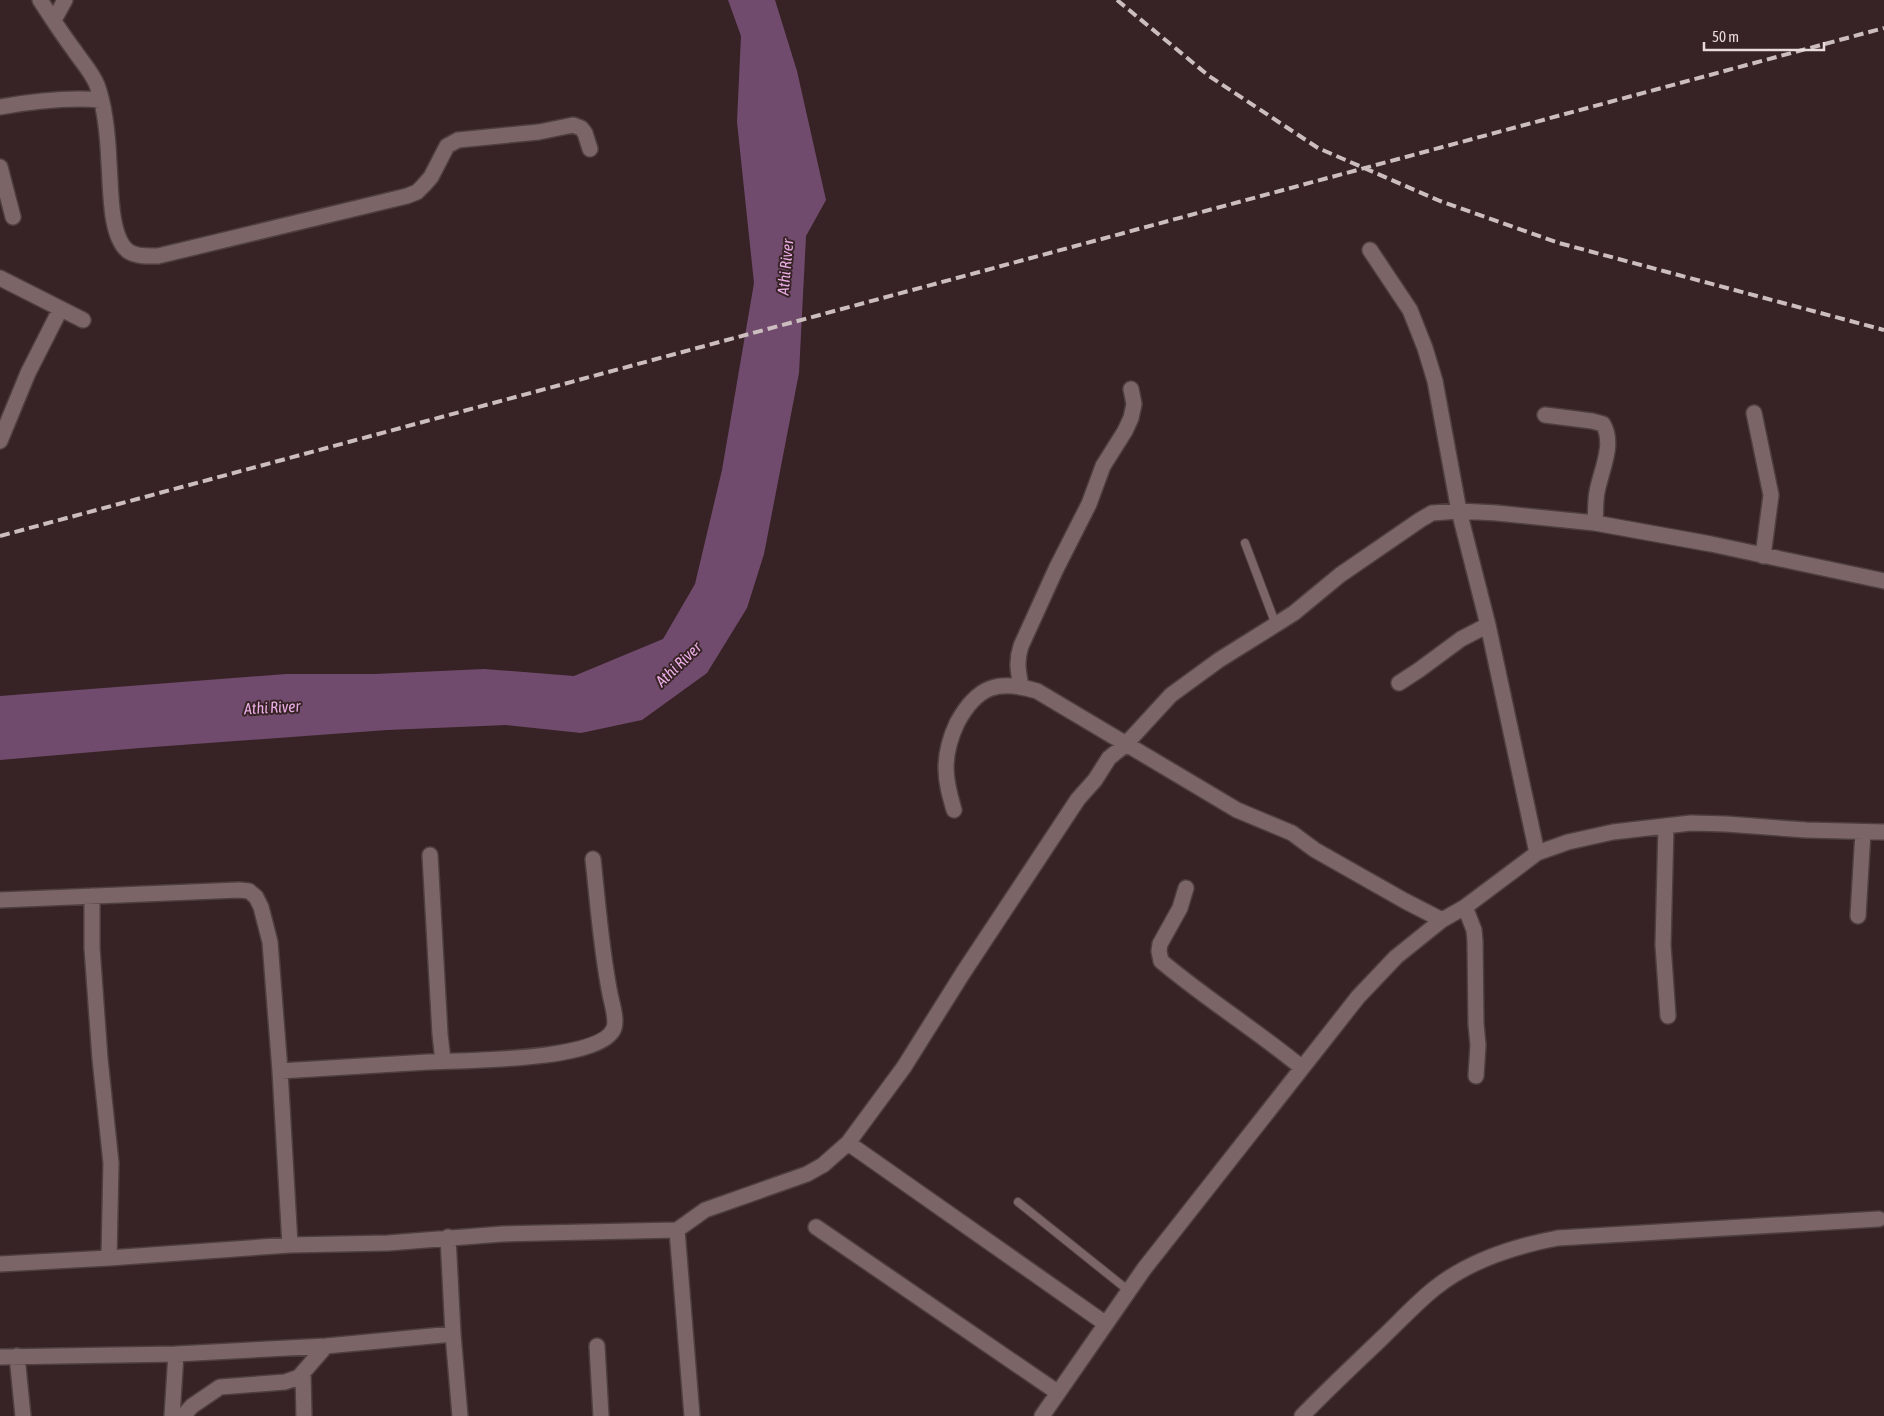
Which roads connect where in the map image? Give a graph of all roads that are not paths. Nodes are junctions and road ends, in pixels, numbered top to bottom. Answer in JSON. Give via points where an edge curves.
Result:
{"nodes":[{"id":1,"x":40,"y":0,"type":"edge"},
{"id":2,"x":64,"y":0,"type":"edge"},
{"id":3,"x":54,"y":20,"type":"junction"},
{"id":4,"x":101,"y":100,"type":"junction"},
{"id":5,"x":0,"y":107,"type":"edge"},
{"id":6,"x":590,"y":149,"type":"dead end"},
{"id":7,"x":0,"y":167,"type":"edge"},
{"id":8,"x":13,"y":217,"type":"dead end"},
{"id":9,"x":1370,"y":250,"type":"dead end"},
{"id":10,"x":0,"y":278,"type":"edge"},
{"id":11,"x":60,"y":310,"type":"junction"},
{"id":12,"x":83,"y":320,"type":"dead end"},
{"id":13,"x":1131,"y":389,"type":"dead end"},
{"id":14,"x":1754,"y":413,"type":"dead end"},
{"id":15,"x":1545,"y":415,"type":"dead end"},
{"id":16,"x":0,"y":441,"type":"edge"},
{"id":17,"x":1459,"y":511,"type":"junction"},
{"id":18,"x":1595,"y":523,"type":"junction"},
{"id":19,"x":1245,"y":543,"type":"dead end"},
{"id":20,"x":1763,"y":556,"type":"junction"},
{"id":21,"x":1884,"y":582,"type":"edge"},
{"id":22,"x":1276,"y":625,"type":"junction"},
{"id":23,"x":1488,"y":625,"type":"junction"},
{"id":24,"x":1399,"y":683,"type":"dead end"},
{"id":25,"x":1021,"y":686,"type":"junction"},
{"id":26,"x":1125,"y":745,"type":"junction"},
{"id":27,"x":954,"y":810,"type":"dead end"},
{"id":28,"x":1666,"y":826,"type":"junction"},
{"id":29,"x":1863,"y":832,"type":"junction"},
{"id":30,"x":1884,"y":832,"type":"edge"},
{"id":31,"x":1537,"y":853,"type":"junction"},
{"id":32,"x":430,"y":856,"type":"dead end"},
{"id":33,"x":594,"y":859,"type":"dead end"},
{"id":34,"x":1186,"y":888,"type":"dead end"},
{"id":35,"x":92,"y":896,"type":"junction"},
{"id":36,"x":0,"y":900,"type":"edge"},
{"id":37,"x":1465,"y":907,"type":"junction"},
{"id":38,"x":1858,"y":916,"type":"dead end"},
{"id":39,"x":1442,"y":920,"type":"junction"},
{"id":40,"x":1668,"y":1016,"type":"dead end"},
{"id":41,"x":443,"y":1061,"type":"junction"},
{"id":42,"x":1301,"y":1067,"type":"junction"},
{"id":43,"x":280,"y":1071,"type":"junction"},
{"id":44,"x":1476,"y":1076,"type":"dead end"},
{"id":45,"x":848,"y":1143,"type":"junction"},
{"id":46,"x":1018,"y":1202,"type":"dead end"},
{"id":47,"x":1879,"y":1219,"type":"dead end"},
{"id":48,"x":816,"y":1227,"type":"dead end"},
{"id":49,"x":677,"y":1230,"type":"junction"},
{"id":50,"x":448,"y":1237,"type":"junction"},
{"id":51,"x":290,"y":1245,"type":"junction"},
{"id":52,"x":108,"y":1258,"type":"junction"},
{"id":53,"x":0,"y":1264,"type":"edge"},
{"id":54,"x":1129,"y":1291,"type":"junction"},
{"id":55,"x":1106,"y":1324,"type":"junction"},
{"id":56,"x":453,"y":1334,"type":"junction"},
{"id":57,"x":326,"y":1346,"type":"junction"},
{"id":58,"x":597,"y":1346,"type":"dead end"},
{"id":59,"x":176,"y":1354,"type":"junction"},
{"id":60,"x":0,"y":1356,"type":"edge"},
{"id":61,"x":17,"y":1356,"type":"junction"},
{"id":62,"x":303,"y":1374,"type":"junction"},
{"id":63,"x":1057,"y":1392,"type":"junction"},
{"id":64,"x":23,"y":1416,"type":"edge"},
{"id":65,"x":172,"y":1416,"type":"edge"},
{"id":66,"x":183,"y":1416,"type":"edge"},
{"id":67,"x":304,"y":1416,"type":"edge"},
{"id":68,"x":460,"y":1416,"type":"edge"},
{"id":69,"x":601,"y":1416,"type":"edge"},
{"id":70,"x":692,"y":1416,"type":"edge"},
{"id":71,"x":1042,"y":1416,"type":"edge"},
{"id":72,"x":1302,"y":1416,"type":"edge"}],
"edges":[{"from":1,"to":3,"type":"street"},
{"from":2,"to":3,"type":"street"},
{"from":3,"to":4,"type":"street","via":[[88,68]]},
{"from":4,"to":5,"type":"street","via":[[80,98]]},
{"from":4,"to":6,"type":"street","via":[[114,223],[128,250],[145,256],[158,256],[407,196],[424,185],[447,146],[458,140],[573,125],[585,133]]},
{"from":7,"to":8,"type":"street"},
{"from":9,"to":17,"type":"street","via":[[1410,310],[1425,348],[1435,381]]},
{"from":10,"to":11,"type":"street"},
{"from":11,"to":12,"type":"street"},
{"from":11,"to":16,"type":"street","via":[[28,373]]},
{"from":13,"to":25,"type":"street","via":[[1134,404],[1131,418],[1103,466],[1089,504],[1021,646],[1017,669]]},
{"from":14,"to":20,"type":"street","via":[[1771,495]]},
{"from":15,"to":18,"type":"street","via":[[1603,424],[1608,433],[1608,447],[1596,494]]},
{"from":17,"to":18,"type":"street"},
{"from":17,"to":22,"type":"street","via":[[1432,513],[1420,520],[1340,575]]},
{"from":17,"to":23,"type":"street"},
{"from":18,"to":20,"type":"street"},
{"from":19,"to":22,"type":"lane"},
{"from":20,"to":21,"type":"street"},
{"from":22,"to":26,"type":"street","via":[[1177,690]]},
{"from":23,"to":24,"type":"street","via":[[1461,639]]},
{"from":23,"to":31,"type":"street"},
{"from":25,"to":26,"type":"street","via":[[1037,691]]},
{"from":25,"to":27,"type":"street","via":[[997,686],[985,691],[972,700],[958,722],[947,746],[946,767]]},
{"from":26,"to":39,"type":"street","via":[[1237,810],[1292,833],[1315,850]]},
{"from":26,"to":45,"type":"street","via":[[1109,758],[1078,799],[962,973],[904,1067]]},
{"from":28,"to":29,"type":"street","via":[[1726,824]]},
{"from":28,"to":31,"type":"street","via":[[1613,832]]},
{"from":28,"to":40,"type":"street","via":[[1664,945]]},
{"from":29,"to":30,"type":"street"},
{"from":29,"to":38,"type":"street"},
{"from":31,"to":37,"type":"street"},
{"from":32,"to":41,"type":"street"},
{"from":33,"to":41,"type":"street","via":[[603,959],[613,1010],[611,1034],[598,1043],[551,1054],[518,1059]]},
{"from":34,"to":42,"type":"street","via":[[1180,908],[1160,944],[1162,961]]},
{"from":35,"to":36,"type":"street"},
{"from":35,"to":43,"type":"street","via":[[239,890],[256,897],[270,942]]},
{"from":35,"to":52,"type":"street","via":[[92,948],[111,1163]]},
{"from":37,"to":39,"type":"street"},
{"from":37,"to":44,"type":"street","via":[[1476,941]]},
{"from":39,"to":42,"type":"street","via":[[1396,957],[1358,997]]},
{"from":41,"to":43,"type":"street"},
{"from":42,"to":54,"type":"street"},
{"from":43,"to":51,"type":"street"},
{"from":45,"to":49,"type":"street","via":[[807,1174],[705,1210]]},
{"from":45,"to":55,"type":"street"},
{"from":46,"to":54,"type":"lane"},
{"from":47,"to":72,"type":"street","via":[[1558,1238],[1526,1244],[1494,1255],[1436,1288]]},
{"from":48,"to":63,"type":"street"},
{"from":49,"to":50,"type":"street"},
{"from":49,"to":70,"type":"street"},
{"from":50,"to":51,"type":"street","via":[[388,1243]]},
{"from":50,"to":56,"type":"street"},
{"from":51,"to":52,"type":"street"},
{"from":52,"to":53,"type":"street"},
{"from":54,"to":55,"type":"street"},
{"from":55,"to":63,"type":"street"},
{"from":56,"to":57,"type":"street"},
{"from":56,"to":68,"type":"street"},
{"from":57,"to":59,"type":"street"},
{"from":57,"to":62,"type":"street"},
{"from":58,"to":69,"type":"street"},
{"from":59,"to":61,"type":"street"},
{"from":59,"to":65,"type":"street"},
{"from":60,"to":61,"type":"street"},
{"from":61,"to":64,"type":"street"},
{"from":62,"to":66,"type":"street","via":[[285,1382],[220,1387]]},
{"from":62,"to":67,"type":"street"},
{"from":63,"to":71,"type":"street"}]}
